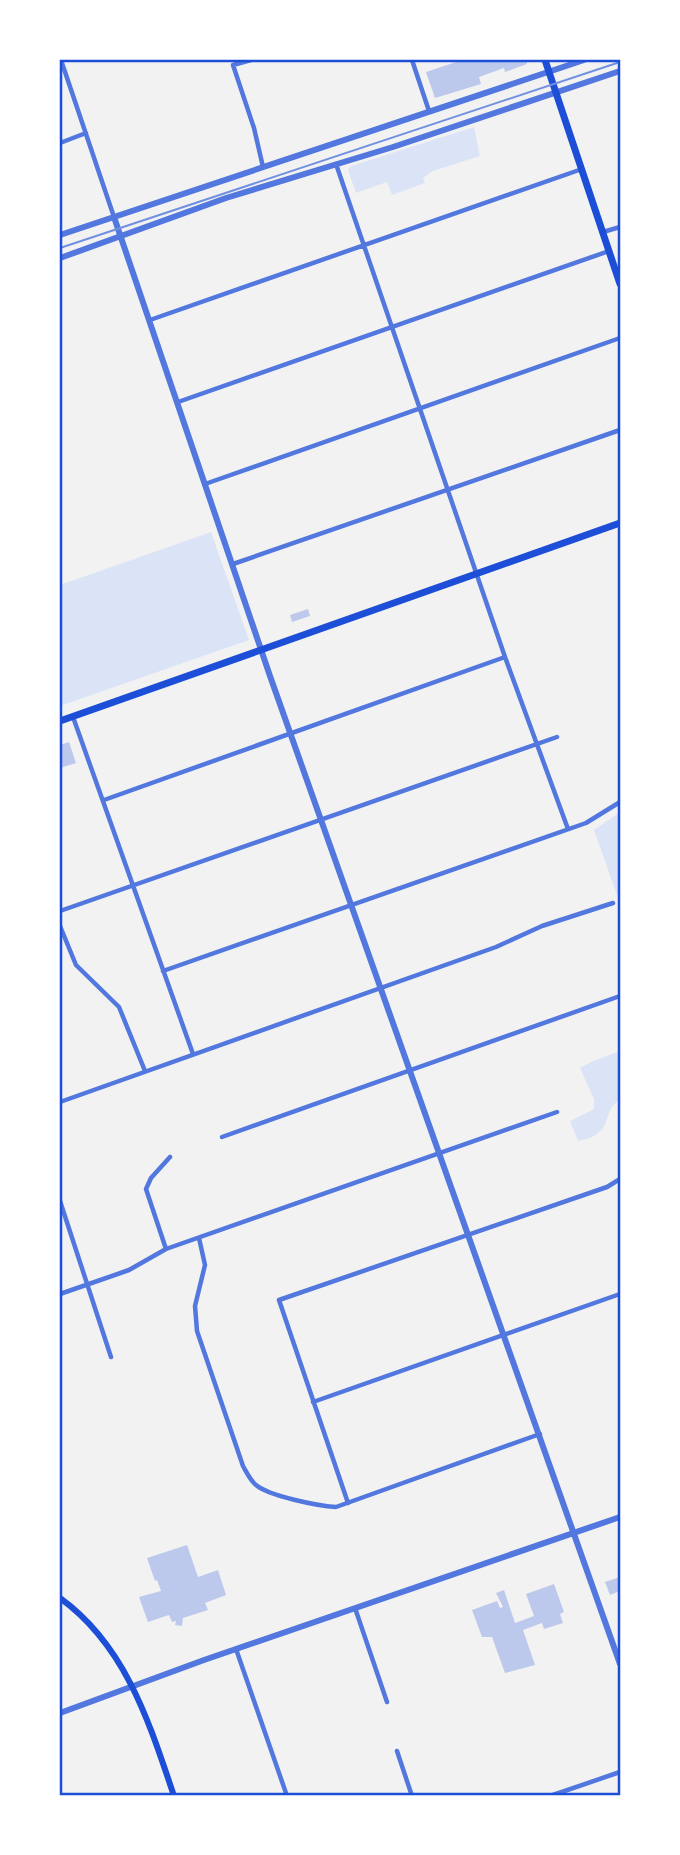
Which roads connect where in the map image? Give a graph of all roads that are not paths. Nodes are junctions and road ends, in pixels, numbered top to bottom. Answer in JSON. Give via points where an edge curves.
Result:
{"nodes":[{"id":1,"x":61,"y":60,"type":"edge"},
{"id":2,"x":251,"y":60,"type":"edge"},
{"id":3,"x":412,"y":60,"type":"edge"},
{"id":4,"x":545,"y":60,"type":"edge"},
{"id":5,"x":584,"y":60,"type":"edge"},
{"id":6,"x":549,"y":71,"type":"junction"},
{"id":7,"x":621,"y":71,"type":"edge"},
{"id":8,"x":556,"y":93,"type":"junction"},
{"id":9,"x":429,"y":111,"type":"junction"},
{"id":10,"x":86,"y":134,"type":"junction"},
{"id":11,"x":60,"y":143,"type":"edge"},
{"id":12,"x":336,"y":164,"type":"junction"},
{"id":13,"x":263,"y":168,"type":"junction"},
{"id":14,"x":582,"y":168,"type":"junction"},
{"id":15,"x":114,"y":217,"type":"junction"},
{"id":16,"x":621,"y":227,"type":"edge"},
{"id":17,"x":603,"y":232,"type":"junction"},
{"id":18,"x":60,"y":235,"type":"edge"},
{"id":19,"x":121,"y":236,"type":"junction"},
{"id":20,"x":364,"y":244,"type":"junction"},
{"id":21,"x":609,"y":251,"type":"junction"},
{"id":22,"x":60,"y":258,"type":"edge"},
{"id":23,"x":621,"y":284,"type":"edge"},
{"id":24,"x":150,"y":320,"type":"junction"},
{"id":25,"x":392,"y":326,"type":"junction"},
{"id":26,"x":621,"y":338,"type":"edge"},
{"id":27,"x":178,"y":402,"type":"junction"},
{"id":28,"x":420,"y":408,"type":"junction"},
{"id":29,"x":621,"y":430,"type":"edge"},
{"id":30,"x":205,"y":484,"type":"junction"},
{"id":31,"x":448,"y":490,"type":"junction"},
{"id":32,"x":621,"y":523,"type":"edge"},
{"id":33,"x":233,"y":564,"type":"junction"},
{"id":34,"x":476,"y":574,"type":"junction"},
{"id":35,"x":261,"y":650,"type":"junction"},
{"id":36,"x":505,"y":657,"type":"junction"},
{"id":37,"x":73,"y":716,"type":"junction"},
{"id":38,"x":60,"y":721,"type":"edge"},
{"id":39,"x":291,"y":733,"type":"junction"},
{"id":40,"x":557,"y":737,"type":"dead end"},
{"id":41,"x":537,"y":743,"type":"junction"},
{"id":42,"x":104,"y":800,"type":"junction"},
{"id":43,"x":621,"y":802,"type":"edge"},
{"id":44,"x":321,"y":818,"type":"junction"},
{"id":45,"x":568,"y":829,"type":"junction"},
{"id":46,"x":134,"y":886,"type":"junction"},
{"id":47,"x":613,"y":903,"type":"dead end"},
{"id":48,"x":351,"y":904,"type":"junction"},
{"id":49,"x":60,"y":911,"type":"edge"},
{"id":50,"x":60,"y":926,"type":"edge"},
{"id":51,"x":163,"y":971,"type":"junction"},
{"id":52,"x":381,"y":987,"type":"junction"},
{"id":53,"x":621,"y":996,"type":"edge"},
{"id":54,"x":193,"y":1054,"type":"junction"},
{"id":55,"x":411,"y":1069,"type":"junction"},
{"id":56,"x":145,"y":1071,"type":"junction"},
{"id":57,"x":60,"y":1102,"type":"edge"},
{"id":58,"x":556,"y":1112,"type":"dead end"},
{"id":59,"x":222,"y":1137,"type":"dead end"},
{"id":60,"x":440,"y":1152,"type":"junction"},
{"id":61,"x":170,"y":1157,"type":"dead end"},
{"id":62,"x":621,"y":1180,"type":"edge"},
{"id":63,"x":60,"y":1201,"type":"edge"},
{"id":64,"x":469,"y":1233,"type":"junction"},
{"id":65,"x":199,"y":1238,"type":"junction"},
{"id":66,"x":166,"y":1249,"type":"junction"},
{"id":67,"x":87,"y":1285,"type":"junction"},
{"id":68,"x":60,"y":1294,"type":"edge"},
{"id":69,"x":621,"y":1294,"type":"edge"},
{"id":70,"x":505,"y":1334,"type":"junction"},
{"id":71,"x":111,"y":1357,"type":"dead end"},
{"id":72,"x":313,"y":1402,"type":"junction"},
{"id":73,"x":540,"y":1434,"type":"junction"},
{"id":74,"x":348,"y":1503,"type":"junction"},
{"id":75,"x":621,"y":1517,"type":"edge"},
{"id":76,"x":576,"y":1534,"type":"junction"},
{"id":77,"x":60,"y":1598,"type":"edge"},
{"id":78,"x":355,"y":1608,"type":"junction"},
{"id":79,"x":236,"y":1649,"type":"junction"},
{"id":80,"x":621,"y":1664,"type":"edge"},
{"id":81,"x":133,"y":1686,"type":"junction"},
{"id":82,"x":387,"y":1702,"type":"dead end"},
{"id":83,"x":60,"y":1713,"type":"edge"},
{"id":84,"x":397,"y":1751,"type":"dead end"},
{"id":85,"x":621,"y":1772,"type":"edge"},
{"id":86,"x":174,"y":1796,"type":"edge"},
{"id":87,"x":287,"y":1796,"type":"edge"},
{"id":88,"x":412,"y":1796,"type":"edge"},
{"id":89,"x":550,"y":1796,"type":"edge"}],
"edges":[{"from":1,"to":10,"type":"street"},
{"from":2,"to":13,"type":"street","via":[[233,65]]},
{"from":3,"to":9,"type":"street"},
{"from":4,"to":6,"type":"main road"},
{"from":5,"to":6,"type":"street"},
{"from":6,"to":8,"type":"main road"},
{"from":6,"to":9,"type":"street"},
{"from":7,"to":8,"type":"street"},
{"from":8,"to":12,"type":"street"},
{"from":8,"to":14,"type":"main road"},
{"from":9,"to":13,"type":"street"},
{"from":10,"to":11,"type":"street"},
{"from":10,"to":15,"type":"street"},
{"from":12,"to":19,"type":"street"},
{"from":12,"to":20,"type":"street"},
{"from":13,"to":15,"type":"street"},
{"from":14,"to":17,"type":"main road"},
{"from":14,"to":20,"type":"street"},
{"from":15,"to":18,"type":"street"},
{"from":15,"to":19,"type":"street"},
{"from":16,"to":17,"type":"street"},
{"from":17,"to":21,"type":"main road"},
{"from":19,"to":22,"type":"street"},
{"from":19,"to":24,"type":"street"},
{"from":20,"to":24,"type":"street"},
{"from":20,"to":25,"type":"street"},
{"from":21,"to":23,"type":"main road"},
{"from":21,"to":25,"type":"street"},
{"from":24,"to":27,"type":"street"},
{"from":25,"to":27,"type":"street"},
{"from":25,"to":28,"type":"street"},
{"from":26,"to":28,"type":"street"},
{"from":27,"to":30,"type":"street"},
{"from":28,"to":30,"type":"street"},
{"from":28,"to":31,"type":"street"},
{"from":29,"to":31,"type":"street"},
{"from":30,"to":33,"type":"street"},
{"from":31,"to":33,"type":"street"},
{"from":31,"to":34,"type":"street"},
{"from":32,"to":34,"type":"main road"},
{"from":33,"to":35,"type":"street"},
{"from":34,"to":35,"type":"main road"},
{"from":34,"to":36,"type":"street"},
{"from":35,"to":37,"type":"main road"},
{"from":35,"to":39,"type":"street"},
{"from":36,"to":39,"type":"street"},
{"from":36,"to":41,"type":"street"},
{"from":37,"to":38,"type":"main road"},
{"from":37,"to":42,"type":"street"},
{"from":39,"to":42,"type":"street"},
{"from":39,"to":44,"type":"street"},
{"from":40,"to":41,"type":"street"},
{"from":41,"to":44,"type":"street"},
{"from":41,"to":45,"type":"street"},
{"from":42,"to":46,"type":"street"},
{"from":43,"to":45,"type":"street"},
{"from":44,"to":46,"type":"street"},
{"from":44,"to":48,"type":"street"},
{"from":45,"to":48,"type":"street"},
{"from":46,"to":49,"type":"street"},
{"from":46,"to":51,"type":"street"},
{"from":47,"to":52,"type":"street"},
{"from":48,"to":51,"type":"street"},
{"from":48,"to":52,"type":"street"},
{"from":50,"to":56,"type":"street","via":[[76,965],[119,1007]]},
{"from":51,"to":54,"type":"street"},
{"from":52,"to":54,"type":"street"},
{"from":52,"to":55,"type":"street"},
{"from":53,"to":55,"type":"street"},
{"from":54,"to":56,"type":"street"},
{"from":55,"to":59,"type":"street"},
{"from":55,"to":60,"type":"street"},
{"from":56,"to":57,"type":"street"},
{"from":58,"to":60,"type":"street"},
{"from":60,"to":64,"type":"street"},
{"from":60,"to":65,"type":"street"},
{"from":61,"to":66,"type":"street","via":[[146,1189]]},
{"from":62,"to":64,"type":"street"},
{"from":63,"to":67,"type":"street"},
{"from":64,"to":70,"type":"street"},
{"from":64,"to":72,"type":"street","via":[[279,1300]]},
{"from":65,"to":66,"type":"street"},
{"from":65,"to":74,"type":"street","via":[[205,1265],[195,1307],[197,1331],[243,1466],[263,1489],[325,1506]]},
{"from":66,"to":67,"type":"street","via":[[129,1270]]},
{"from":67,"to":68,"type":"street"},
{"from":67,"to":71,"type":"street"},
{"from":69,"to":70,"type":"street"},
{"from":70,"to":72,"type":"street"},
{"from":70,"to":73,"type":"street"},
{"from":72,"to":74,"type":"street"},
{"from":73,"to":74,"type":"street"},
{"from":73,"to":76,"type":"street"},
{"from":75,"to":76,"type":"street"},
{"from":76,"to":78,"type":"street"},
{"from":76,"to":80,"type":"street"},
{"from":77,"to":81,"type":"main road","via":[[101,1638]]},
{"from":78,"to":79,"type":"street"},
{"from":78,"to":82,"type":"street"},
{"from":79,"to":81,"type":"street"},
{"from":79,"to":87,"type":"street"},
{"from":81,"to":83,"type":"street"},
{"from":81,"to":86,"type":"main road"},
{"from":84,"to":88,"type":"street"},
{"from":85,"to":89,"type":"street"}]}
